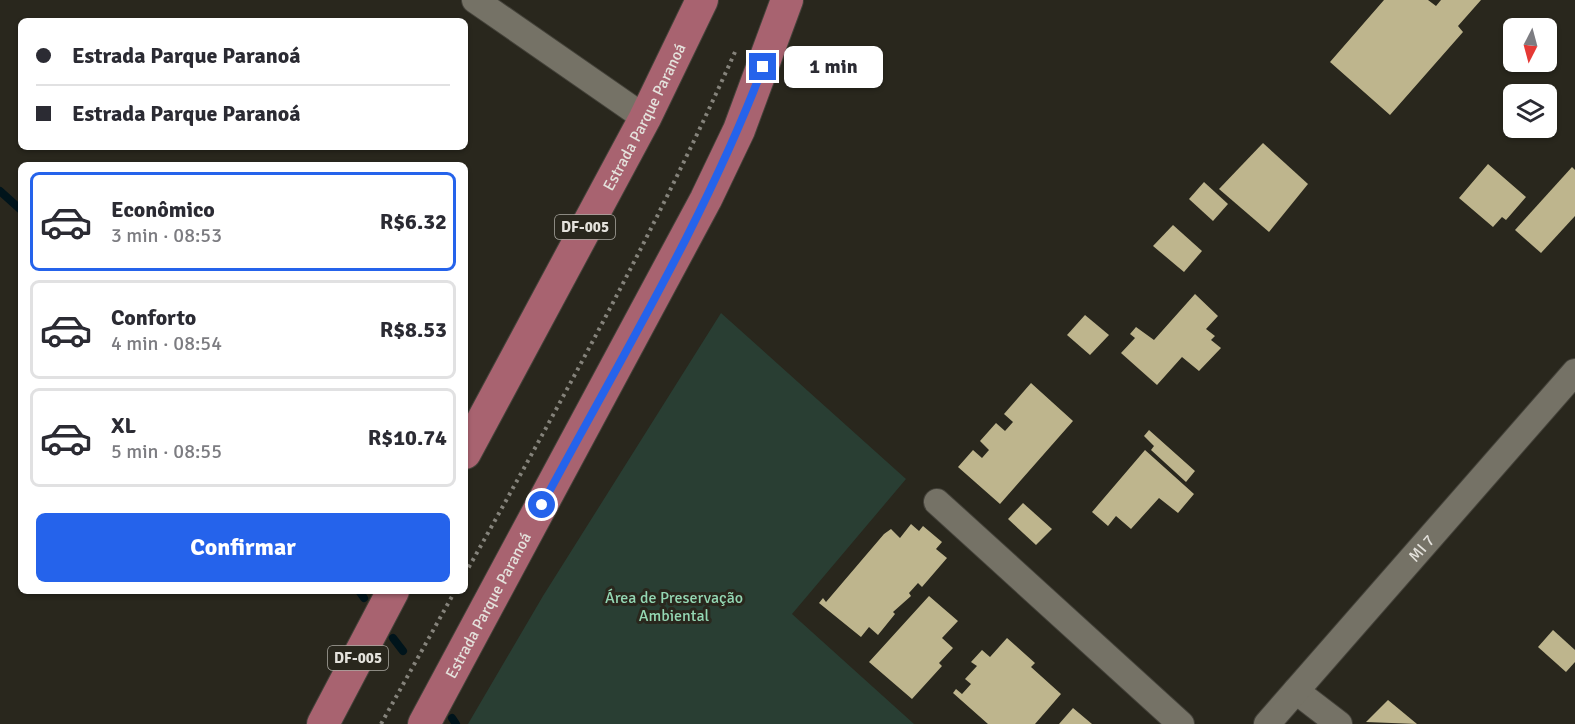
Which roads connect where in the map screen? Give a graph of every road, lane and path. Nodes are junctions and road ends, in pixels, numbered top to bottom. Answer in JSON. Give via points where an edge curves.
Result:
{"nodes":[{"id":1,"x":475,"y":0,"type":"edge"},
{"id":2,"x":702,"y":0,"type":"edge"},
{"id":3,"x":787,"y":0,"type":"edge"},
{"id":4,"x":737,"y":49,"type":"dead end"},
{"id":5,"x":645,"y":118,"type":"junction"},
{"id":6,"x":1575,"y":372,"type":"edge"},
{"id":7,"x":468,"y":447,"type":"edge"},
{"id":8,"x":937,"y":502,"type":"dead end"},
{"id":9,"x":468,"y":569,"type":"edge"},
{"id":10,"x":391,"y":594,"type":"edge"},
{"id":11,"x":453,"y":594,"type":"edge"},
{"id":12,"x":1296,"y":691,"type":"junction"},
{"id":13,"x":323,"y":724,"type":"edge"},
{"id":14,"x":381,"y":724,"type":"edge"},
{"id":15,"x":424,"y":724,"type":"edge"},
{"id":16,"x":1181,"y":724,"type":"edge"},
{"id":17,"x":1267,"y":724,"type":"edge"},
{"id":18,"x":1339,"y":724,"type":"edge"}],
"edges":[{"from":1,"to":5,"type":"street"},
{"from":2,"to":5,"type":"main road","name":"Estrada Parque Paranoá","number":"DF-005"},
{"from":3,"to":15,"type":"main road","name":"Estrada Parque Paranoá","via":[[739,130],[706,199]]},
{"from":4,"to":9,"type":"path","via":[[688,158],[547,428]]},
{"from":5,"to":7,"type":"main road","name":"Estrada Parque Paranoá","number":"DF-005"},
{"from":6,"to":12,"type":"street","name":"MI 7"},
{"from":8,"to":16,"type":"street"},
{"from":10,"to":13,"type":"main road","number":"DF-005"},
{"from":11,"to":14,"type":"path"},
{"from":12,"to":17,"type":"street","name":"MI 7"},
{"from":12,"to":18,"type":"street"}]}
